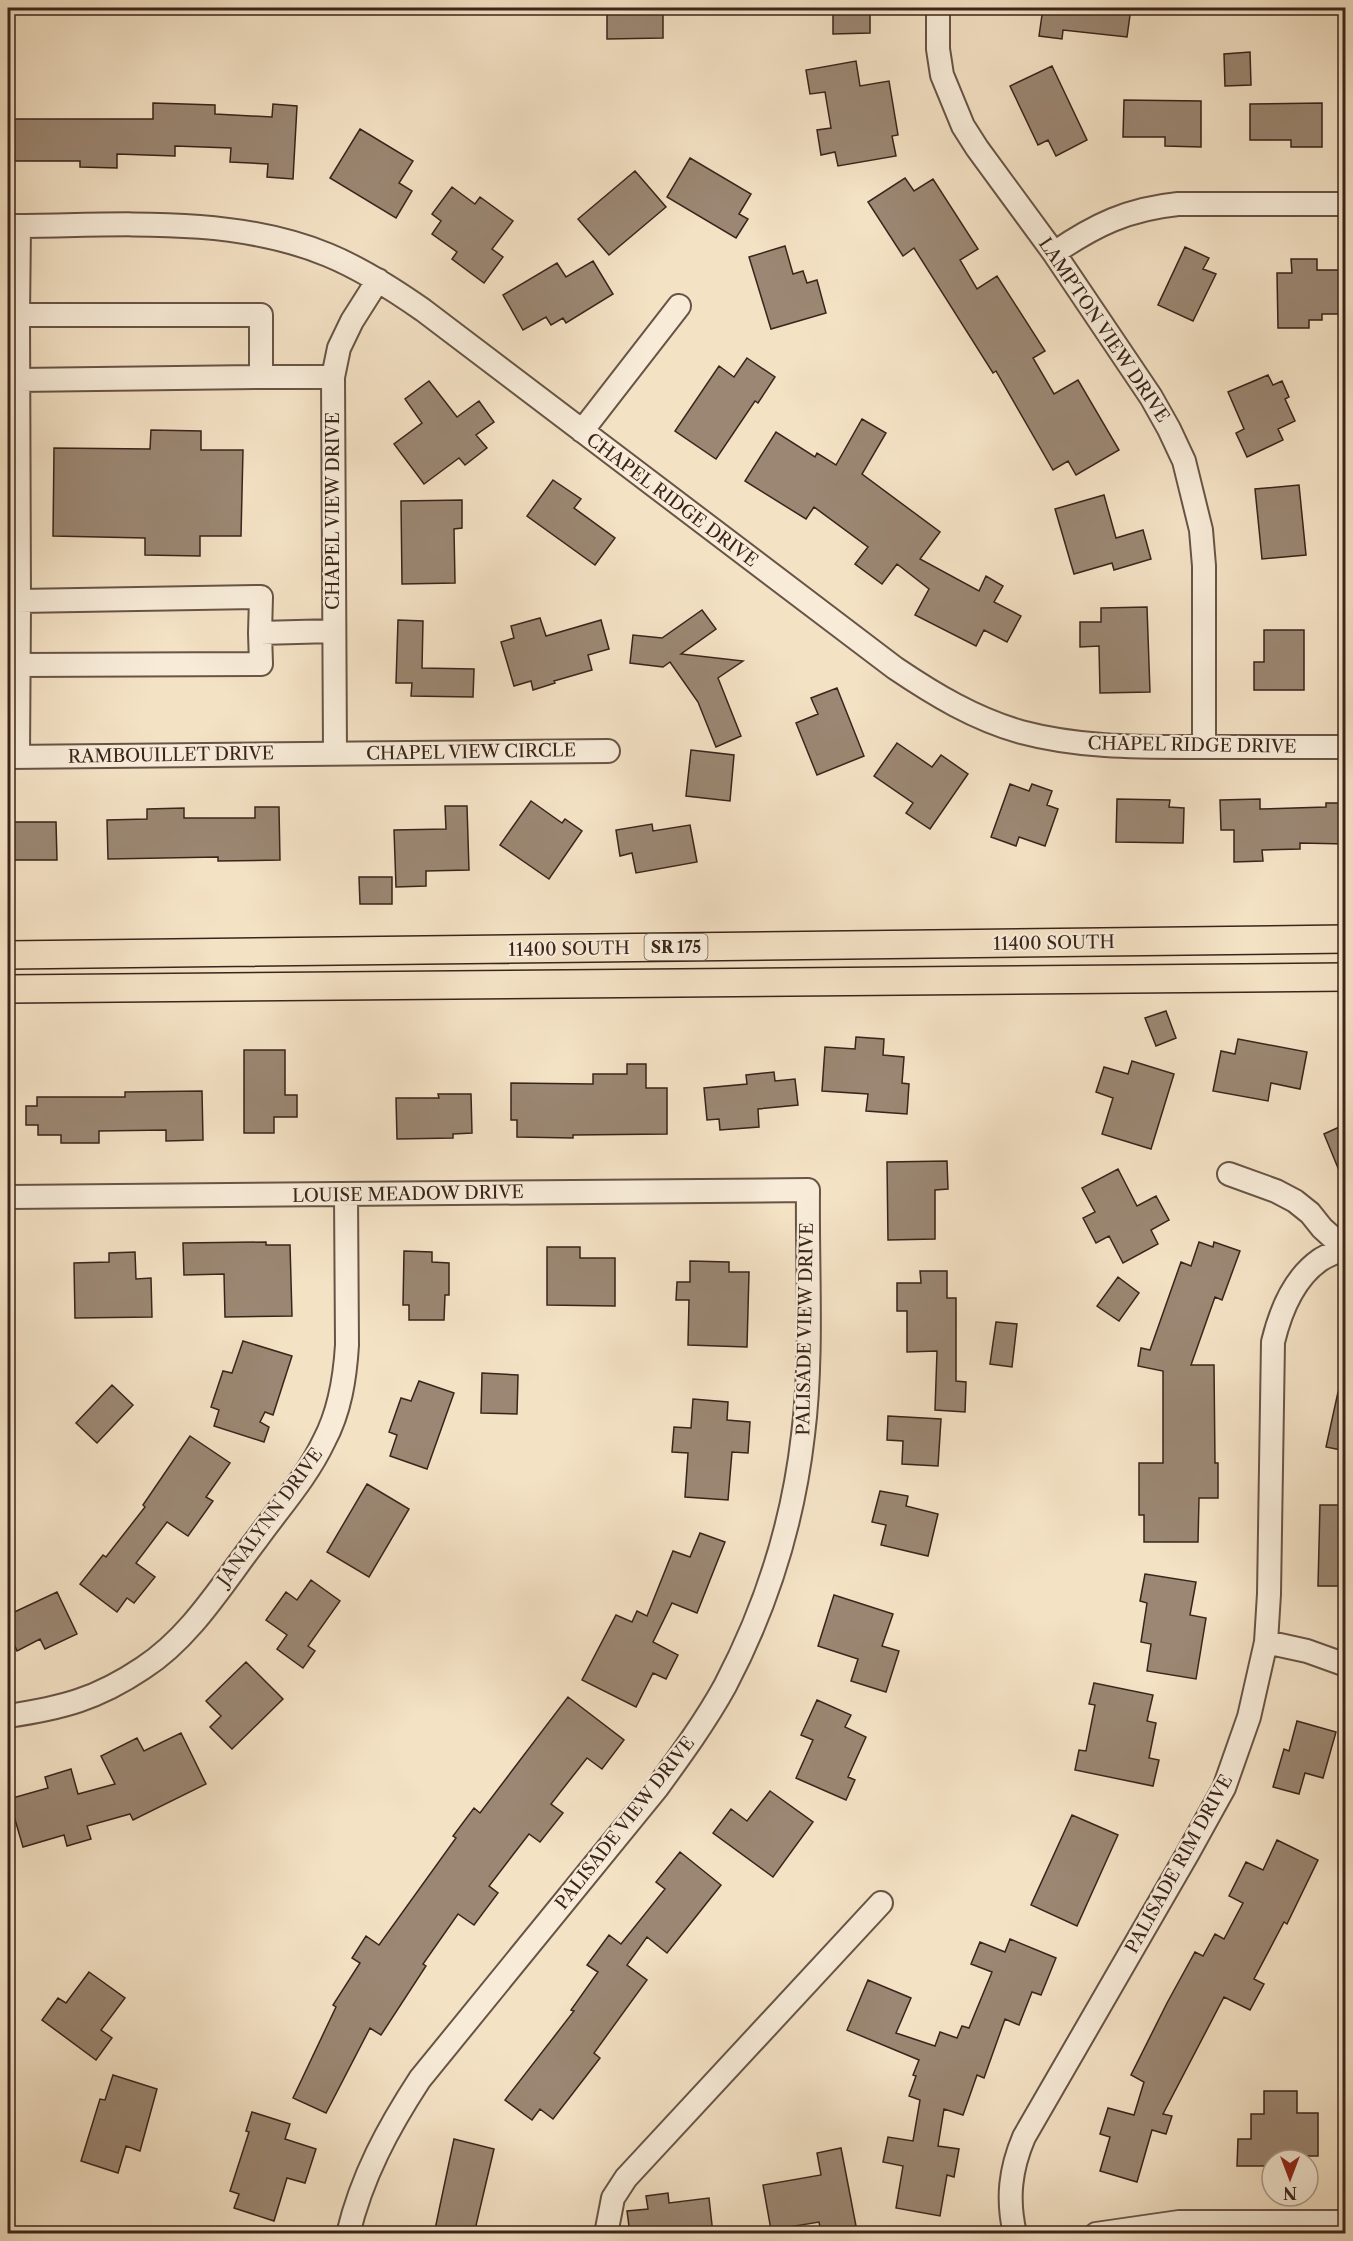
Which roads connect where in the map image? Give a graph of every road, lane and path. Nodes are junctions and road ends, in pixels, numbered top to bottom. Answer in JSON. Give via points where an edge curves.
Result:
{"nodes":[{"id":1,"x":938,"y":8,"type":"edge"},
{"id":2,"x":1346,"y":204,"type":"edge"},
{"id":3,"x":13,"y":226,"type":"edge"},
{"id":4,"x":1054,"y":253,"type":"junction"},
{"id":5,"x":378,"y":280,"type":"junction"},
{"id":6,"x":679,"y":306,"type":"dead end"},
{"id":7,"x":18,"y":315,"type":"junction"},
{"id":8,"x":261,"y":377,"type":"junction"},
{"id":9,"x":333,"y":377,"type":"junction"},
{"id":10,"x":18,"y":380,"type":"junction"},
{"id":11,"x":582,"y":432,"type":"junction"},
{"id":12,"x":19,"y":601,"type":"junction"},
{"id":13,"x":334,"y":631,"type":"junction"},
{"id":14,"x":260,"y":633,"type":"junction"},
{"id":15,"x":18,"y":665,"type":"junction"},
{"id":16,"x":1204,"y":747,"type":"junction"},
{"id":17,"x":1346,"y":747,"type":"edge"},
{"id":18,"x":608,"y":751,"type":"dead end"},
{"id":19,"x":335,"y":753,"type":"junction"},
{"id":20,"x":13,"y":757,"type":"edge"},
{"id":21,"x":1346,"y":939,"type":"edge"},
{"id":22,"x":8,"y":956,"type":"edge"},
{"id":23,"x":1346,"y":977,"type":"edge"},
{"id":24,"x":8,"y":989,"type":"edge"},
{"id":25,"x":1229,"y":1174,"type":"dead end"},
{"id":26,"x":808,"y":1190,"type":"joint"},
{"id":27,"x":346,"y":1194,"type":"junction"},
{"id":28,"x":8,"y":1197,"type":"edge"},
{"id":29,"x":1345,"y":1248,"type":"edge"},
{"id":30,"x":1266,"y":1642,"type":"junction"},
{"id":31,"x":1346,"y":1665,"type":"edge"},
{"id":32,"x":8,"y":1716,"type":"edge"},
{"id":33,"x":881,"y":1903,"type":"dead end"},
{"id":34,"x":1346,"y":2222,"type":"edge"},
{"id":35,"x":1222,"y":2228,"type":"edge"},
{"id":36,"x":348,"y":2234,"type":"edge"},
{"id":37,"x":606,"y":2234,"type":"edge"},
{"id":38,"x":1015,"y":2234,"type":"edge"},
{"id":39,"x":1096,"y":2234,"type":"edge"}],
"edges":[{"from":1,"to":4,"type":"street","name":"LAMPTON VIEW DRIVE","via":[[942,75],[963,126]]},
{"from":2,"to":4,"type":"street","via":[[1152,206],[1105,222]]},
{"from":3,"to":5,"type":"street","name":"CHAPEL RIDGE DRIVE","via":[[226,229],[328,255]]},
{"from":3,"to":7,"type":"street"},
{"from":4,"to":16,"type":"street","name":"LAMPTON VIEW DRIVE","via":[[1151,397],[1184,461],[1201,531],[1204,566]]},
{"from":5,"to":9,"type":"street","name":"CHAPEL VIEW DRIVE","via":[[339,348]]},
{"from":5,"to":11,"type":"street","name":"CHAPEL RIDGE DRIVE"},
{"from":6,"to":11,"type":"street"},
{"from":7,"to":8,"type":"street","via":[[261,315]]},
{"from":7,"to":10,"type":"street"},
{"from":8,"to":9,"type":"street"},
{"from":8,"to":10,"type":"street"},
{"from":9,"to":13,"type":"street","name":"CHAPEL VIEW DRIVE"},
{"from":10,"to":12,"type":"street"},
{"from":11,"to":16,"type":"street","name":"CHAPEL RIDGE DRIVE","via":[[895,668],[975,715],[1020,732],[1069,743]]},
{"from":12,"to":14,"type":"street","via":[[261,597]]},
{"from":12,"to":15,"type":"street"},
{"from":13,"to":14,"type":"street"},
{"from":13,"to":19,"type":"street","name":"CHAPEL VIEW DRIVE"},
{"from":14,"to":15,"type":"street","via":[[261,664]]},
{"from":15,"to":20,"type":"street"},
{"from":16,"to":17,"type":"street","name":"CHAPEL RIDGE DRIVE"},
{"from":18,"to":19,"type":"street","name":"CHAPEL VIEW CIRCLE"},
{"from":19,"to":20,"type":"street","name":"RAMBOUILLET DRIVE"},
{"from":21,"to":22,"type":"main road","name":"11400 SOUTH","number":"SR 175"},
{"from":23,"to":24,"type":"main road","name":"11400 SOUTH","number":"SR 175"},
{"from":25,"to":29,"type":"street","via":[[1295,1201]]},
{"from":26,"to":27,"type":"street","name":"LOUISE MEADOW DRIVE"},
{"from":26,"to":36,"type":"street","name":"PALISADE VIEW DRIVE","via":[[803,1434],[793,1502],[776,1566],[752,1627],[725,1686],[657,1788],[420,2079],[391,2123],[368,2171]]},
{"from":27,"to":28,"type":"street","name":"LOUISE MEADOW DRIVE"},
{"from":27,"to":32,"type":"street","name":"JANALYNN DRIVE","via":[[345,1370],[334,1418],[313,1462],[201,1613],[165,1652],[101,1693]]},
{"from":29,"to":30,"type":"street","name":"PALISADE RIM DRIVE","via":[[1319,1261],[1294,1289],[1277,1322],[1273,1342]]},
{"from":30,"to":31,"type":"street"},
{"from":30,"to":38,"type":"street","name":"PALISADE RIM DRIVE","via":[[1249,1717],[1224,1788],[1024,2137],[1010,2180]]},
{"from":33,"to":37,"type":"street","via":[[626,2178],[613,2198]]},
{"from":34,"to":35,"type":"street"},
{"from":35,"to":39,"type":"street","via":[[1179,2222]]}]}
